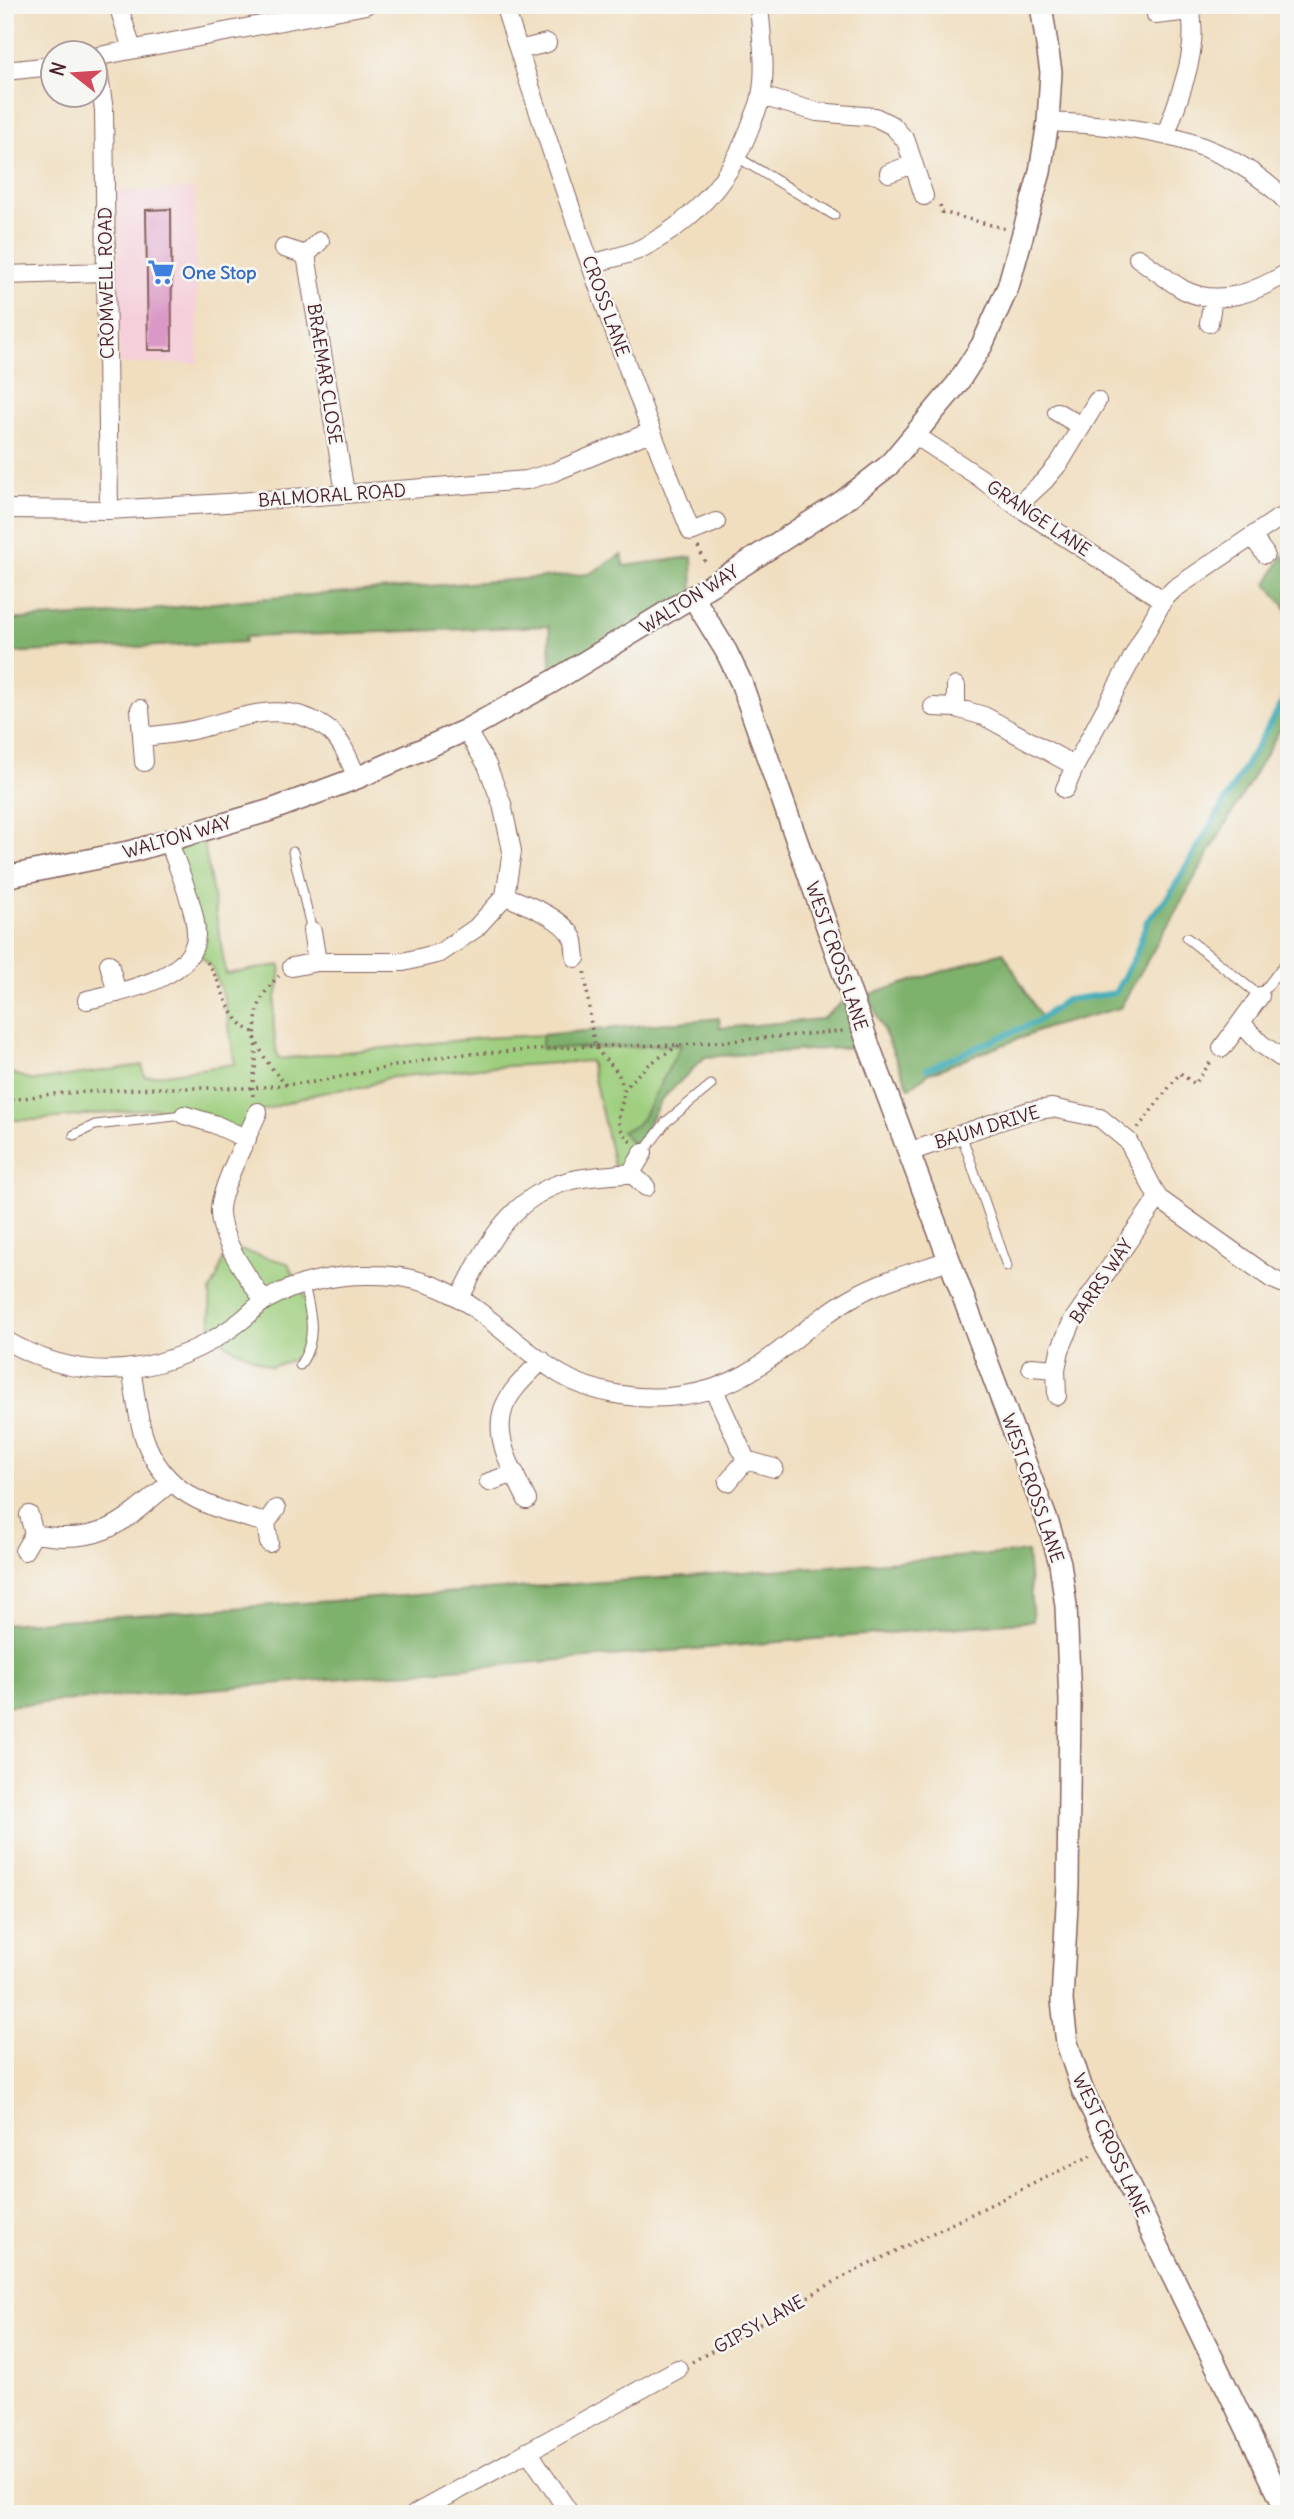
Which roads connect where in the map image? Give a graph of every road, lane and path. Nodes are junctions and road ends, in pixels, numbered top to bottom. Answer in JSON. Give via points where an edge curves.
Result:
{"nodes":[{"id":1,"x":118,"y":5,"type":"edge"},
{"id":2,"x":366,"y":5,"type":"edge"},
{"id":3,"x":759,"y":5,"type":"edge"},
{"id":4,"x":1041,"y":5,"type":"edge"},
{"id":5,"x":1190,"y":8,"type":"edge"},
{"id":6,"x":1156,"y":15,"type":"dead end"},
{"id":7,"x":508,"y":17,"type":"dead end"},
{"id":8,"x":547,"y":43,"type":"dead end"},
{"id":9,"x":132,"y":49,"type":"junction"},
{"id":10,"x":519,"y":50,"type":"junction"},
{"id":11,"x":108,"y":54,"type":"edge"},
{"id":12,"x":38,"y":67,"type":"edge"},
{"id":13,"x":5,"y":71,"type":"edge"},
{"id":14,"x":761,"y":96,"type":"junction"},
{"id":15,"x":104,"y":108,"type":"edge"},
{"id":16,"x":1048,"y":122,"type":"junction"},
{"id":17,"x":1166,"y":134,"type":"junction"},
{"id":18,"x":737,"y":157,"type":"junction"},
{"id":19,"x":913,"y":164,"type":"junction"},
{"id":20,"x":889,"y":173,"type":"dead end"},
{"id":21,"x":924,"y":196,"type":"joint"},
{"id":22,"x":1289,"y":204,"type":"edge"},
{"id":23,"x":834,"y":215,"type":"dead end"},
{"id":24,"x":1024,"y":233,"type":"junction"},
{"id":25,"x":320,"y":241,"type":"dead end"},
{"id":26,"x":284,"y":248,"type":"dead end"},
{"id":27,"x":306,"y":255,"type":"junction"},
{"id":28,"x":1138,"y":258,"type":"dead end"},
{"id":29,"x":591,"y":264,"type":"junction"},
{"id":30,"x":105,"y":272,"type":"junction"},
{"id":31,"x":1289,"y":272,"type":"edge"},
{"id":32,"x":5,"y":275,"type":"edge"},
{"id":33,"x":1213,"y":298,"type":"junction"},
{"id":34,"x":1209,"y":323,"type":"dead end"},
{"id":35,"x":1097,"y":401,"type":"dead end"},
{"id":36,"x":1057,"y":412,"type":"dead end"},
{"id":37,"x":1081,"y":426,"type":"junction"},
{"id":38,"x":650,"y":432,"type":"junction"},
{"id":39,"x":915,"y":435,"type":"junction"},
{"id":40,"x":345,"y":493,"type":"junction"},
{"id":41,"x":1017,"y":506,"type":"junction"},
{"id":42,"x":5,"y":509,"type":"edge"},
{"id":43,"x":109,"y":510,"type":"junction"},
{"id":44,"x":1279,"y":518,"type":"dead end"},
{"id":45,"x":716,"y":522,"type":"dead end"},
{"id":46,"x":691,"y":532,"type":"junction"},
{"id":47,"x":1252,"y":536,"type":"junction"},
{"id":48,"x":1265,"y":554,"type":"dead end"},
{"id":49,"x":716,"y":583,"type":"junction"},
{"id":50,"x":693,"y":597,"type":"junction"},
{"id":51,"x":1163,"y":600,"type":"junction"},
{"id":52,"x":956,"y":685,"type":"dead end"},
{"id":53,"x":933,"y":707,"type":"dead end"},
{"id":54,"x":956,"y":708,"type":"junction"},
{"id":55,"x":140,"y":709,"type":"dead end"},
{"id":56,"x":466,"y":730,"type":"junction"},
{"id":57,"x":142,"y":737,"type":"junction"},
{"id":58,"x":144,"y":762,"type":"dead end"},
{"id":59,"x":1075,"y":766,"type":"junction"},
{"id":60,"x":357,"y":778,"type":"junction"},
{"id":61,"x":1065,"y":789,"type":"dead end"},
{"id":62,"x":169,"y":842,"type":"junction"},
{"id":63,"x":293,"y":852,"type":"dead end"},
{"id":64,"x":5,"y":877,"type":"edge"},
{"id":65,"x":505,"y":896,"type":"junction"},
{"id":66,"x":312,"y":931,"type":"joint"},
{"id":67,"x":1187,"y":938,"type":"dead end"},
{"id":68,"x":194,"y":948,"type":"junction"},
{"id":69,"x":576,"y":958,"type":"joint"},
{"id":70,"x":1289,"y":958,"type":"edge"},
{"id":71,"x":317,"y":962,"type":"junction"},
{"id":72,"x":110,"y":964,"type":"dead end"},
{"id":73,"x":292,"y":967,"type":"joint"},
{"id":74,"x":117,"y":993,"type":"junction"},
{"id":75,"x":1260,"y":996,"type":"junction"},
{"id":76,"x":87,"y":1000,"type":"dead end"},
{"id":77,"x":1241,"y":1023,"type":"junction"},
{"id":78,"x":253,"y":1032,"type":"junction"},
{"id":79,"x":865,"y":1036,"type":"junction"},
{"id":80,"x":681,"y":1045,"type":"junction"},
{"id":81,"x":596,"y":1046,"type":"junction"},
{"id":82,"x":1222,"y":1048,"type":"joint"},
{"id":83,"x":1289,"y":1063,"type":"edge"},
{"id":84,"x":287,"y":1084,"type":"junction"},
{"id":85,"x":711,"y":1086,"type":"dead end"},
{"id":86,"x":252,"y":1088,"type":"junction"},
{"id":87,"x":624,"y":1091,"type":"junction"},
{"id":88,"x":5,"y":1101,"type":"edge"},
{"id":89,"x":258,"y":1112,"type":"dead end"},
{"id":90,"x":184,"y":1115,"type":"joint"},
{"id":91,"x":961,"y":1134,"type":"junction"},
{"id":92,"x":74,"y":1135,"type":"dead end"},
{"id":93,"x":247,"y":1139,"type":"junction"},
{"id":94,"x":1128,"y":1141,"type":"junction"},
{"id":95,"x":909,"y":1152,"type":"junction"},
{"id":96,"x":643,"y":1153,"type":"junction"},
{"id":97,"x":631,"y":1173,"type":"junction"},
{"id":98,"x":646,"y":1187,"type":"dead end"},
{"id":99,"x":1158,"y":1198,"type":"junction"},
{"id":100,"x":949,"y":1261,"type":"junction"},
{"id":101,"x":1007,"y":1266,"type":"dead end"},
{"id":102,"x":304,"y":1285,"type":"junction"},
{"id":103,"x":1289,"y":1286,"type":"edge"},
{"id":104,"x":460,"y":1298,"type":"junction"},
{"id":105,"x":264,"y":1301,"type":"junction"},
{"id":106,"x":5,"y":1340,"type":"edge"},
{"id":107,"x":542,"y":1360,"type":"junction"},
{"id":108,"x":300,"y":1365,"type":"dead end"},
{"id":109,"x":1031,"y":1367,"type":"dead end"},
{"id":110,"x":131,"y":1368,"type":"junction"},
{"id":111,"x":1056,"y":1369,"type":"junction"},
{"id":112,"x":714,"y":1390,"type":"junction"},
{"id":113,"x":1057,"y":1396,"type":"dead end"},
{"id":114,"x":746,"y":1460,"type":"junction"},
{"id":115,"x":774,"y":1468,"type":"dead end"},
{"id":116,"x":514,"y":1473,"type":"junction"},
{"id":117,"x":171,"y":1482,"type":"junction"},
{"id":118,"x":489,"y":1482,"type":"dead end"},
{"id":119,"x":728,"y":1482,"type":"dead end"},
{"id":120,"x":527,"y":1500,"type":"dead end"},
{"id":121,"x":29,"y":1515,"type":"dead end"},
{"id":122,"x":34,"y":1534,"type":"junction"},
{"id":123,"x":269,"y":1543,"type":"dead end"},
{"id":124,"x":24,"y":1550,"type":"dead end"},
{"id":125,"x":1110,"y":2146,"type":"junction"},
{"id":126,"x":678,"y":2369,"type":"joint"},
{"id":127,"x":528,"y":2451,"type":"junction"},
{"id":128,"x":415,"y":2514,"type":"edge"},
{"id":129,"x":570,"y":2514,"type":"edge"},
{"id":130,"x":1288,"y":2514,"type":"edge"}],
"edges":[{"from":1,"to":9,"type":"street"},
{"from":2,"to":9,"type":"street"},
{"from":3,"to":14,"type":"street"},
{"from":4,"to":16,"type":"street","name":"WALTON WAY","via":[[1051,72]]},
{"from":5,"to":6,"type":"street"},
{"from":5,"to":17,"type":"street","via":[[1193,26],[1185,79]]},
{"from":7,"to":10,"type":"street","name":"CROSS LANE"},
{"from":8,"to":10,"type":"street"},
{"from":9,"to":11,"type":"street"},
{"from":10,"to":29,"type":"street","name":"CROSS LANE"},
{"from":12,"to":13,"type":"street"},
{"from":14,"to":18,"type":"street"},
{"from":14,"to":19,"type":"street","via":[[817,112],[875,117],[893,126],[905,141]]},
{"from":15,"to":30,"type":"street","name":"CROMWELL ROAD"},
{"from":16,"to":17,"type":"street"},
{"from":16,"to":24,"type":"street","name":"WALTON WAY"},
{"from":17,"to":22,"type":"street","via":[[1252,172]]},
{"from":18,"to":23,"type":"lane"},
{"from":18,"to":29,"type":"street","via":[[730,172],[679,226],[640,250]]},
{"from":19,"to":20,"type":"street"},
{"from":19,"to":21,"type":"street"},
{"from":21,"to":24,"type":"path","via":[[936,194],[942,212]]},
{"from":24,"to":39,"type":"street","name":"WALTON WAY","via":[[1008,287],[982,345]]},
{"from":25,"to":27,"type":"street"},
{"from":26,"to":27,"type":"street"},
{"from":27,"to":40,"type":"street","name":"BRAEMAR CLOSE"},
{"from":28,"to":33,"type":"street","via":[[1183,289]]},
{"from":29,"to":38,"type":"street","name":"CROSS LANE"},
{"from":30,"to":32,"type":"street"},
{"from":30,"to":43,"type":"street","name":"CROMWELL ROAD"},
{"from":31,"to":33,"type":"street","via":[[1248,293]]},
{"from":33,"to":34,"type":"street"},
{"from":35,"to":37,"type":"street"},
{"from":36,"to":37,"type":"street"},
{"from":37,"to":41,"type":"street","via":[[1060,462]]},
{"from":38,"to":40,"type":"street","name":"BALMORAL ROAD","via":[[527,480]]},
{"from":38,"to":46,"type":"street","name":"CROSS LANE"},
{"from":39,"to":41,"type":"street","name":"GRANGE LANE"},
{"from":39,"to":49,"type":"street","name":"WALTON WAY","via":[[888,466],[843,501]]},
{"from":40,"to":43,"type":"street","name":"BALMORAL ROAD"},
{"from":41,"to":51,"type":"street","name":"GRANGE LANE"},
{"from":42,"to":43,"type":"street","name":"BALMORAL ROAD"},
{"from":44,"to":47,"type":"street"},
{"from":45,"to":46,"type":"street"},
{"from":46,"to":49,"type":"path"},
{"from":47,"to":48,"type":"street"},
{"from":47,"to":51,"type":"street"},
{"from":49,"to":50,"type":"street","name":"WALTON WAY"},
{"from":50,"to":56,"type":"street","name":"WALTON WAY"},
{"from":50,"to":79,"type":"street","name":"WEST CROSS LANE","via":[[741,682]]},
{"from":51,"to":59,"type":"street"},
{"from":52,"to":54,"type":"street"},
{"from":53,"to":54,"type":"street"},
{"from":54,"to":59,"type":"street","via":[[984,716]]},
{"from":55,"to":57,"type":"street"},
{"from":56,"to":60,"type":"street","name":"WALTON WAY"},
{"from":56,"to":65,"type":"street","via":[[487,765],[502,804],[512,851]]},
{"from":57,"to":58,"type":"street"},
{"from":57,"to":60,"type":"street","via":[[178,733],[258,712],[290,713],[330,732]]},
{"from":59,"to":61,"type":"street"},
{"from":60,"to":62,"type":"street","name":"WALTON WAY"},
{"from":62,"to":64,"type":"street","name":"WALTON WAY"},
{"from":62,"to":68,"type":"street","via":[[194,918]]},
{"from":63,"to":66,"type":"lane"},
{"from":65,"to":69,"type":"street","via":[[540,910],[566,928],[574,940]]},
{"from":65,"to":71,"type":"street","via":[[476,928],[440,953],[403,962]]},
{"from":66,"to":71,"type":"street"},
{"from":67,"to":75,"type":"lane"},
{"from":68,"to":74,"type":"street","via":[[162,978]]},
{"from":68,"to":78,"type":"path","via":[[212,968],[234,1016]]},
{"from":69,"to":81,"type":"path","via":[[583,958]]},
{"from":70,"to":75,"type":"lane"},
{"from":71,"to":73,"type":"street"},
{"from":72,"to":74,"type":"street"},
{"from":73,"to":78,"type":"path","via":[[270,984],[262,997]]},
{"from":74,"to":76,"type":"street"},
{"from":75,"to":77,"type":"street"},
{"from":77,"to":82,"type":"street"},
{"from":77,"to":83,"type":"street"},
{"from":78,"to":84,"type":"path","via":[[270,1068]]},
{"from":78,"to":86,"type":"path"},
{"from":79,"to":80,"type":"path","via":[[844,1031]]},
{"from":79,"to":95,"type":"street","name":"WEST CROSS LANE"},
{"from":80,"to":81,"type":"path"},
{"from":80,"to":87,"type":"path","via":[[634,1077]]},
{"from":81,"to":84,"type":"path","via":[[451,1055]]},
{"from":81,"to":87,"type":"path","via":[[619,1075]]},
{"from":82,"to":94,"type":"path","via":[[1195,1084],[1180,1073]]},
{"from":84,"to":86,"type":"path"},
{"from":85,"to":96,"type":"lane","via":[[666,1122]]},
{"from":86,"to":88,"type":"path","via":[[155,1088]]},
{"from":87,"to":96,"type":"path","via":[[618,1116],[621,1131]]},
{"from":89,"to":93,"type":"street"},
{"from":90,"to":92,"type":"lane","via":[[95,1125]]},
{"from":90,"to":93,"type":"street"},
{"from":91,"to":94,"type":"street","name":"BAUM DRIVE","via":[[1052,1108],[1100,1118]]},
{"from":91,"to":95,"type":"street","name":"BAUM DRIVE"},
{"from":91,"to":101,"type":"lane"},
{"from":93,"to":105,"type":"street","via":[[219,1211],[226,1237]]},
{"from":94,"to":99,"type":"street","name":"BAUM DRIVE"},
{"from":95,"to":100,"type":"street","name":"WEST CROSS LANE"},
{"from":96,"to":97,"type":"street"},
{"from":97,"to":98,"type":"street"},
{"from":97,"to":104,"type":"street","via":[[558,1184],[529,1197],[484,1249]]},
{"from":99,"to":103,"type":"street","name":"BAUM DRIVE","via":[[1272,1279]]},
{"from":99,"to":111,"type":"street","name":"BARRS WAY","via":[[1084,1302],[1060,1350]]},
{"from":100,"to":112,"type":"street","via":[[856,1295],[756,1370]]},
{"from":100,"to":125,"type":"street","name":"WEST CROSS LANE","via":[[1060,1563],[1070,1701],[1062,2001],[1067,2043],[1082,2089]]},
{"from":102,"to":104,"type":"street","via":[[335,1277],[404,1277],[433,1284]]},
{"from":102,"to":105,"type":"street"},
{"from":102,"to":108,"type":"lane","via":[[312,1337]]},
{"from":104,"to":107,"type":"street"},
{"from":105,"to":110,"type":"street","via":[[199,1347],[174,1359]]},
{"from":106,"to":110,"type":"street","via":[[32,1355],[80,1368]]},
{"from":107,"to":112,"type":"street","via":[[562,1375],[620,1394],[653,1399]]},
{"from":107,"to":116,"type":"street","via":[[504,1408],[502,1446]]},
{"from":109,"to":111,"type":"street"},
{"from":110,"to":117,"type":"street","via":[[144,1437]]},
{"from":111,"to":113,"type":"street","name":"BARRS WAY"},
{"from":112,"to":114,"type":"street"},
{"from":114,"to":115,"type":"street"},
{"from":114,"to":119,"type":"street"},
{"from":116,"to":118,"type":"street"},
{"from":116,"to":120,"type":"street"},
{"from":117,"to":122,"type":"street","via":[[112,1527],[94,1535],[60,1539]]},
{"from":117,"to":123,"type":"street","via":[[209,1506],[271,1516]]},
{"from":121,"to":122,"type":"street"},
{"from":122,"to":124,"type":"street"},
{"from":125,"to":126,"type":"path","name":"GIPSY LANE","via":[[841,2278]]},
{"from":125,"to":130,"type":"street","name":"WEST CROSS LANE"},
{"from":126,"to":127,"type":"street"},
{"from":127,"to":128,"type":"street"},
{"from":127,"to":129,"type":"street"}]}
